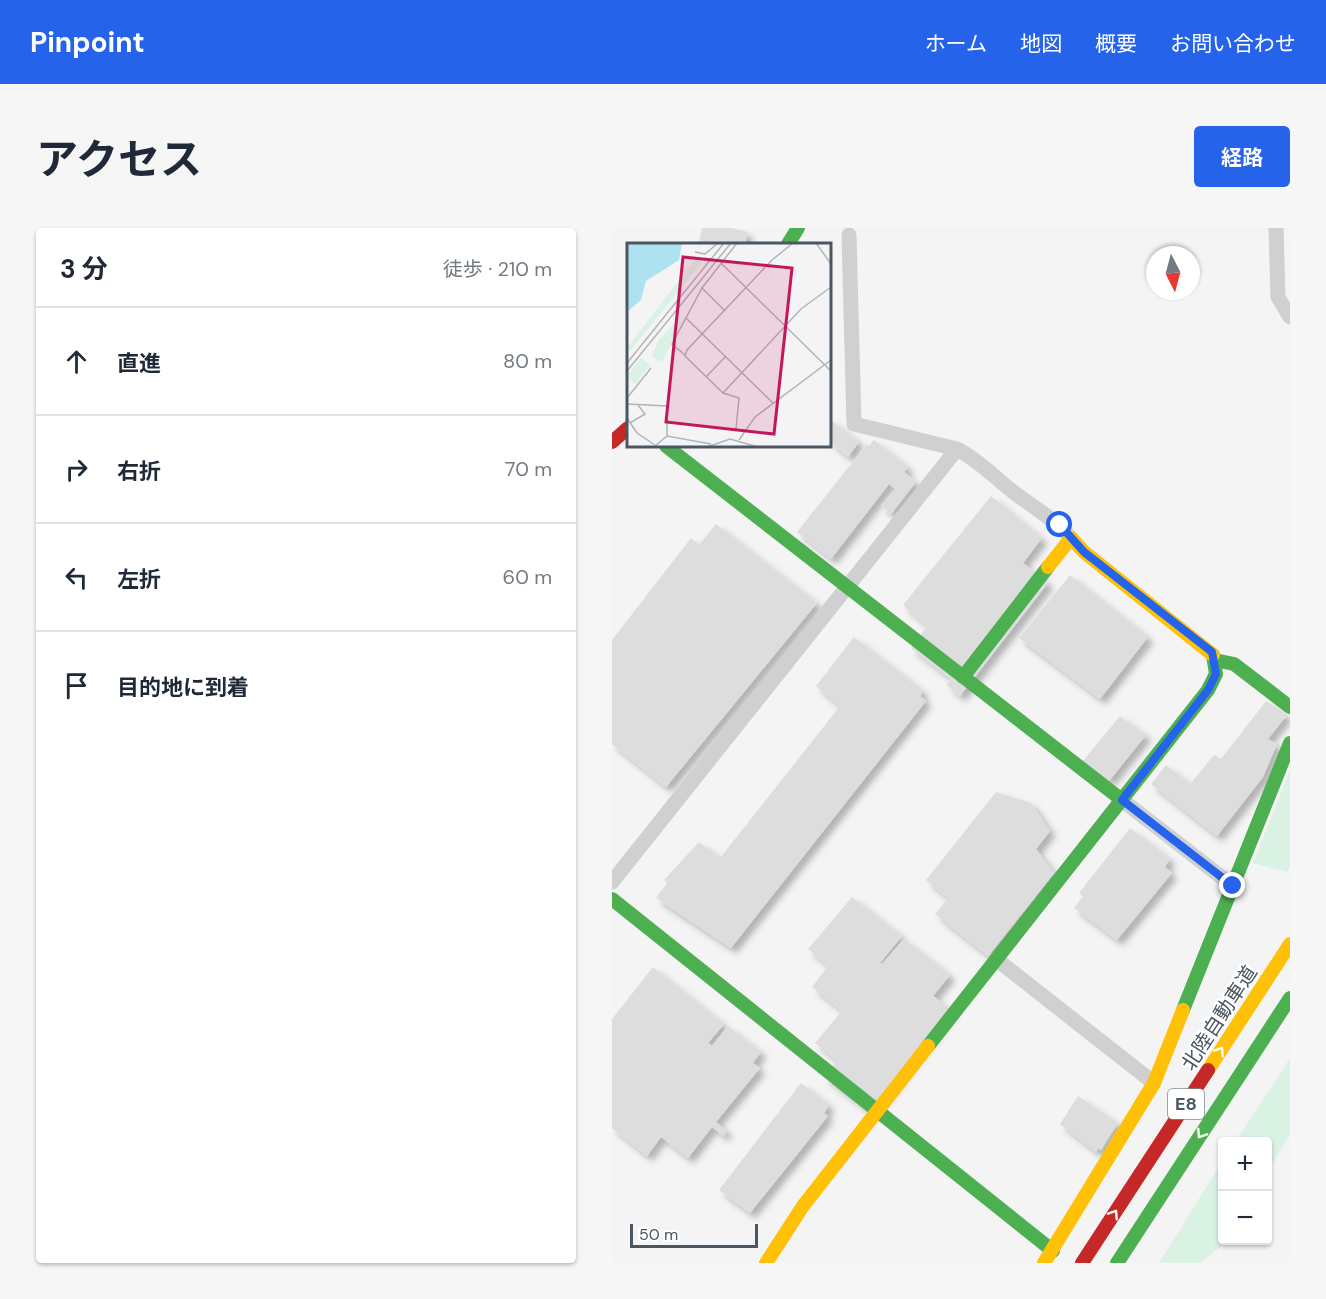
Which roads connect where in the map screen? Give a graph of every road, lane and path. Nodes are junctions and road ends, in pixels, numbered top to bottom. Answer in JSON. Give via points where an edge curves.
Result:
{"nodes":[{"id":1,"x":798,"y":228,"type":"edge"},
{"id":2,"x":1276,"y":228,"type":"edge"},
{"id":3,"x":849,"y":235,"type":"dead end"},
{"id":4,"x":789,"y":243,"type":"edge"},
{"id":5,"x":1290,"y":317,"type":"edge"},
{"id":6,"x":627,"y":429,"type":"edge"},
{"id":7,"x":612,"y":442,"type":"edge"},
{"id":8,"x":667,"y":447,"type":"edge"},
{"id":9,"x":957,"y":449,"type":"junction"},
{"id":10,"x":1071,"y":538,"type":"junction"},
{"id":11,"x":846,"y":586,"type":"junction"},
{"id":12,"x":1215,"y":660,"type":"junction"},
{"id":13,"x":963,"y":677,"type":"junction"},
{"id":14,"x":1290,"y":706,"type":"edge"},
{"id":15,"x":1290,"y":743,"type":"edge"},
{"id":16,"x":1122,"y":800,"type":"junction"},
{"id":17,"x":612,"y":882,"type":"edge"},
{"id":18,"x":1233,"y":886,"type":"junction"},
{"id":19,"x":612,"y":899,"type":"edge"},
{"id":20,"x":1290,"y":944,"type":"edge"},
{"id":21,"x":996,"y":959,"type":"junction"},
{"id":22,"x":1290,"y":998,"type":"edge"},
{"id":23,"x":1154,"y":1083,"type":"junction"},
{"id":24,"x":879,"y":1112,"type":"junction"},
{"id":25,"x":1053,"y":1251,"type":"junction"},
{"id":26,"x":766,"y":1263,"type":"edge"},
{"id":27,"x":1044,"y":1263,"type":"edge"},
{"id":28,"x":1082,"y":1263,"type":"edge"},
{"id":29,"x":1117,"y":1263,"type":"edge"}],
"edges":[{"from":1,"to":4,"type":"main road"},
{"from":2,"to":5,"type":"street","via":[[1278,297]]},
{"from":3,"to":9,"type":"street","via":[[854,424]]},
{"from":6,"to":7,"type":"main road"},
{"from":8,"to":11,"type":"main road"},
{"from":9,"to":10,"type":"street","via":[[1060,525]]},
{"from":9,"to":11,"type":"street"},
{"from":10,"to":12,"type":"main road","via":[[1212,652]]},
{"from":10,"to":13,"type":"main road"},
{"from":11,"to":13,"type":"main road"},
{"from":11,"to":17,"type":"street"},
{"from":12,"to":14,"type":"main road","via":[[1234,664]]},
{"from":12,"to":16,"type":"main road","via":[[1216,674],[1208,690]]},
{"from":13,"to":16,"type":"main road"},
{"from":15,"to":18,"type":"main road"},
{"from":16,"to":18,"type":"street"},
{"from":16,"to":21,"type":"main road"},
{"from":18,"to":23,"type":"main road"},
{"from":19,"to":24,"type":"main road"},
{"from":28,"to":20,"type":"main road","name":"北陸自動車道","number":"E8","one_way":true},
{"from":21,"to":23,"type":"street"},
{"from":21,"to":24,"type":"main road"},
{"from":22,"to":29,"type":"main road","number":"E8","one_way":true},
{"from":23,"to":25,"type":"main road"},
{"from":24,"to":25,"type":"main road"},
{"from":24,"to":26,"type":"main road","via":[[803,1206]]},
{"from":25,"to":27,"type":"main road"}]}
